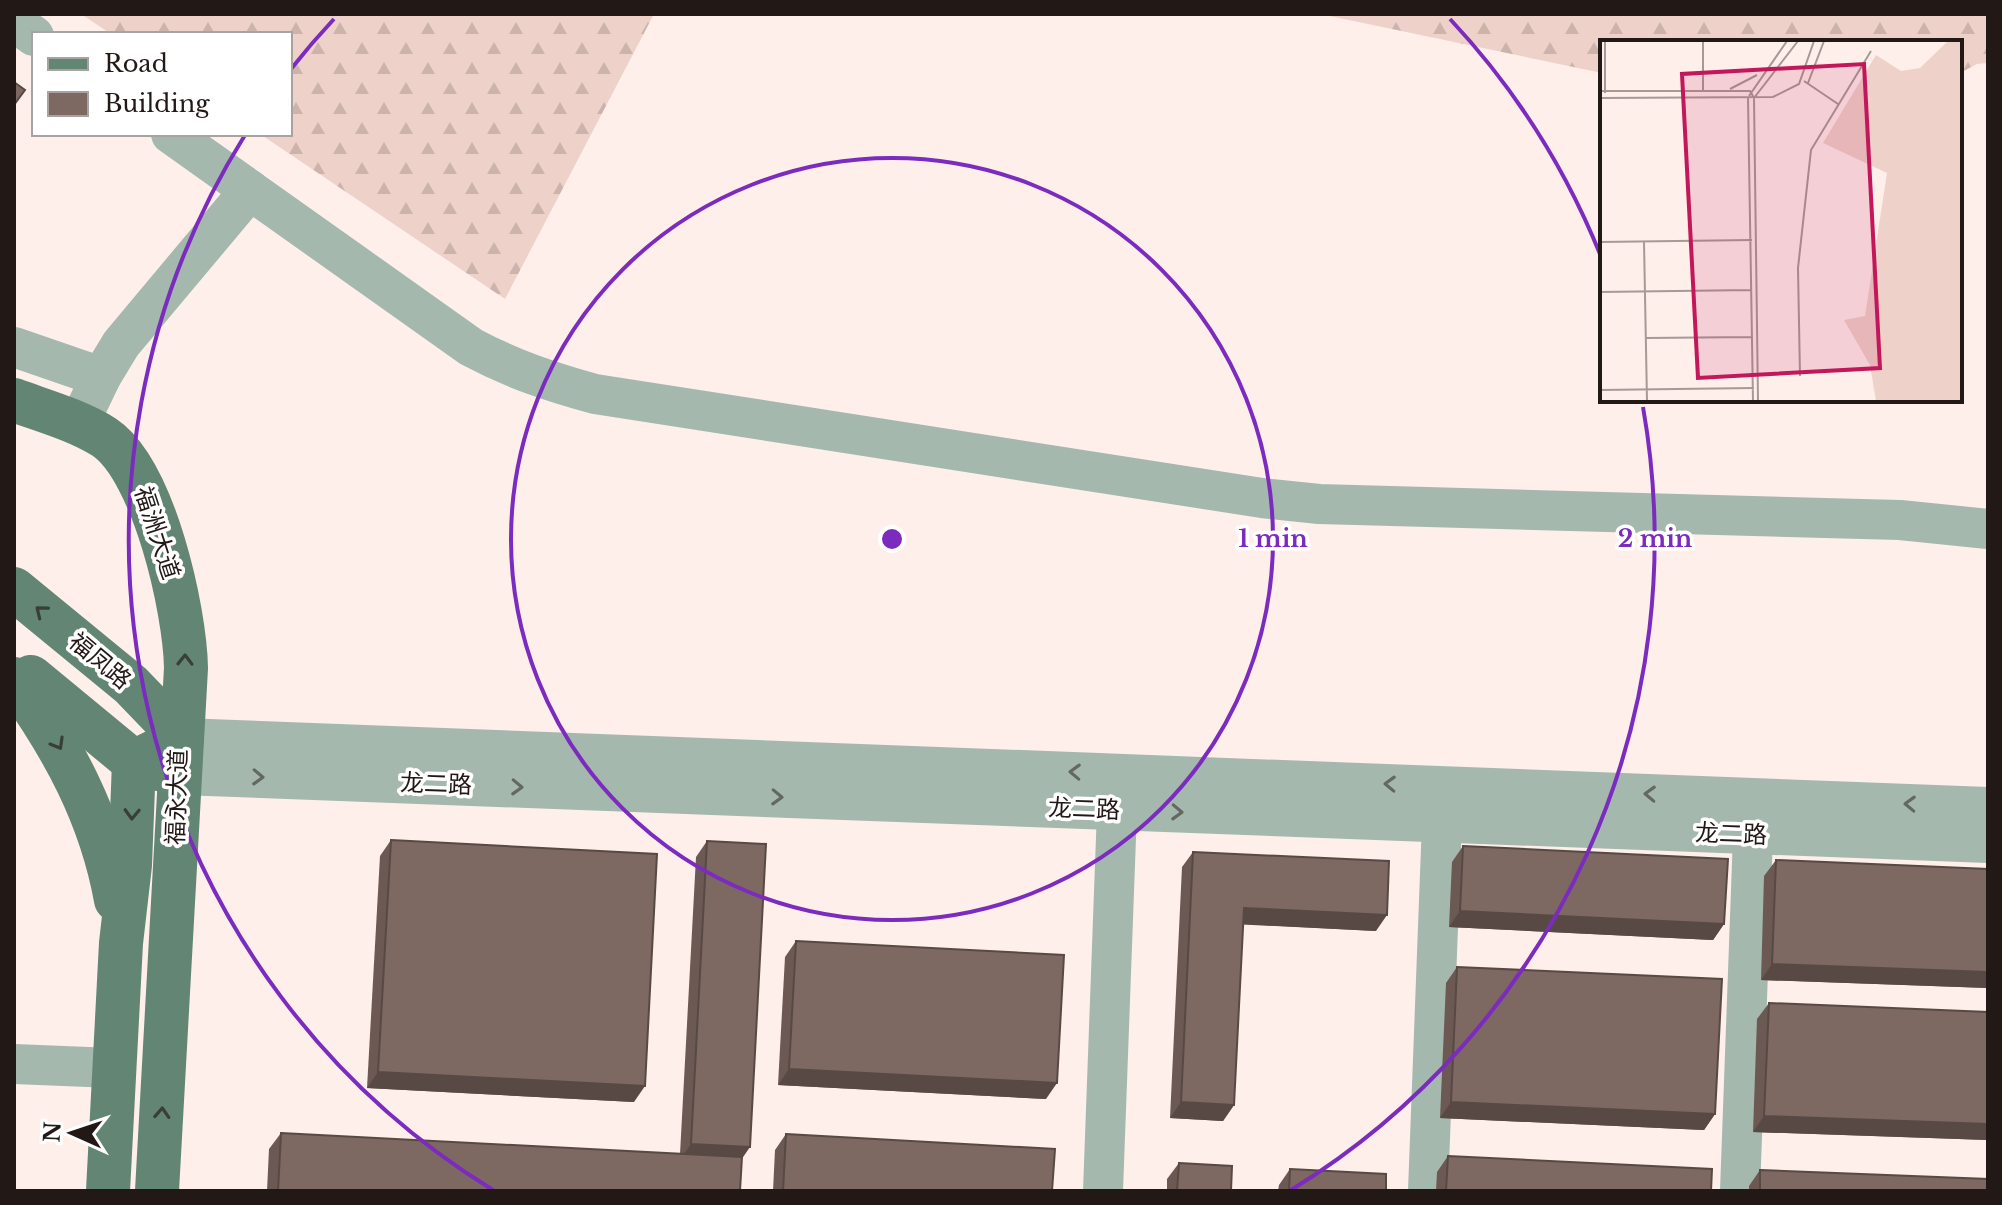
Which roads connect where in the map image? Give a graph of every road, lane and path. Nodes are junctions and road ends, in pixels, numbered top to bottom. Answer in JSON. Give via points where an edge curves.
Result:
{"nodes":[{"id":1,"x":14,"y":22,"type":"edge"},
{"id":2,"x":32,"y":35,"type":"edge"},
{"id":3,"x":174,"y":136,"type":"edge"},
{"id":4,"x":250,"y":190,"type":"junction"},
{"id":5,"x":14,"y":347,"type":"edge"},
{"id":6,"x":101,"y":377,"type":"junction"},
{"id":7,"x":20,"y":402,"type":"edge"},
{"id":8,"x":79,"y":423,"type":"junction"},
{"id":9,"x":1988,"y":529,"type":"edge"},
{"id":10,"x":14,"y":589,"type":"edge"},
{"id":11,"x":14,"y":663,"type":"edge"},
{"id":12,"x":14,"y":679,"type":"edge"},
{"id":13,"x":181,"y":756,"type":"junction"},
{"id":14,"x":134,"y":762,"type":"junction"},
{"id":15,"x":1118,"y":792,"type":"junction"},
{"id":16,"x":1443,"y":804,"type":"junction"},
{"id":17,"x":1988,"y":807,"type":"edge"},
{"id":18,"x":1753,"y":835,"type":"junction"},
{"id":19,"x":1988,"y":843,"type":"edge"},
{"id":20,"x":121,"y":943,"type":"junction"},
{"id":21,"x":14,"y":1064,"type":"edge"},
{"id":22,"x":113,"y":1068,"type":"junction"},
{"id":23,"x":108,"y":1191,"type":"edge"},
{"id":24,"x":157,"y":1191,"type":"edge"},
{"id":25,"x":1103,"y":1191,"type":"edge"},
{"id":26,"x":1428,"y":1191,"type":"edge"},
{"id":27,"x":1740,"y":1191,"type":"edge"}],
"edges":[{"from":1,"to":2,"type":"street"},
{"from":3,"to":4,"type":"street"},
{"from":4,"to":6,"type":"street","via":[[121,344]]},
{"from":4,"to":9,"type":"street","via":[[471,347],[543,381],[595,394],[1319,504],[1900,520]]},
{"from":5,"to":6,"type":"street"},
{"from":6,"to":8,"type":"street"},
{"from":7,"to":8,"type":"main road","name":"福洲大道"},
{"from":13,"to":8,"type":"main road","name":"福洲大道","one_way":true,"via":[[186,641],[151,507],[126,456]]},
{"from":13,"to":10,"type":"main road","name":"福凤路","one_way":true,"via":[[131,685]]},
{"from":11,"to":14,"type":"main road"},
{"from":12,"to":20,"type":"main road","one_way":true,"via":[[58,743],[84,797],[114,890]]},
{"from":13,"to":14,"type":"main road"},
{"from":13,"to":15,"type":"street","name":"龙二路"},
{"from":24,"to":13,"type":"main road","name":"福永大道","one_way":true},
{"from":14,"to":20,"type":"main road","name":"福永大道","one_way":true},
{"from":15,"to":16,"type":"street","name":"龙二路"},
{"from":15,"to":25,"type":"street"},
{"from":17,"to":16,"type":"street","name":"龙二路","one_way":true},
{"from":16,"to":18,"type":"street","name":"龙二路"},
{"from":16,"to":26,"type":"street"},
{"from":18,"to":19,"type":"street","name":"龙二路"},
{"from":18,"to":27,"type":"street"},
{"from":20,"to":22,"type":"main road","name":"福永大道"},
{"from":21,"to":22,"type":"street"},
{"from":22,"to":23,"type":"main road","name":"福永大道"}]}
